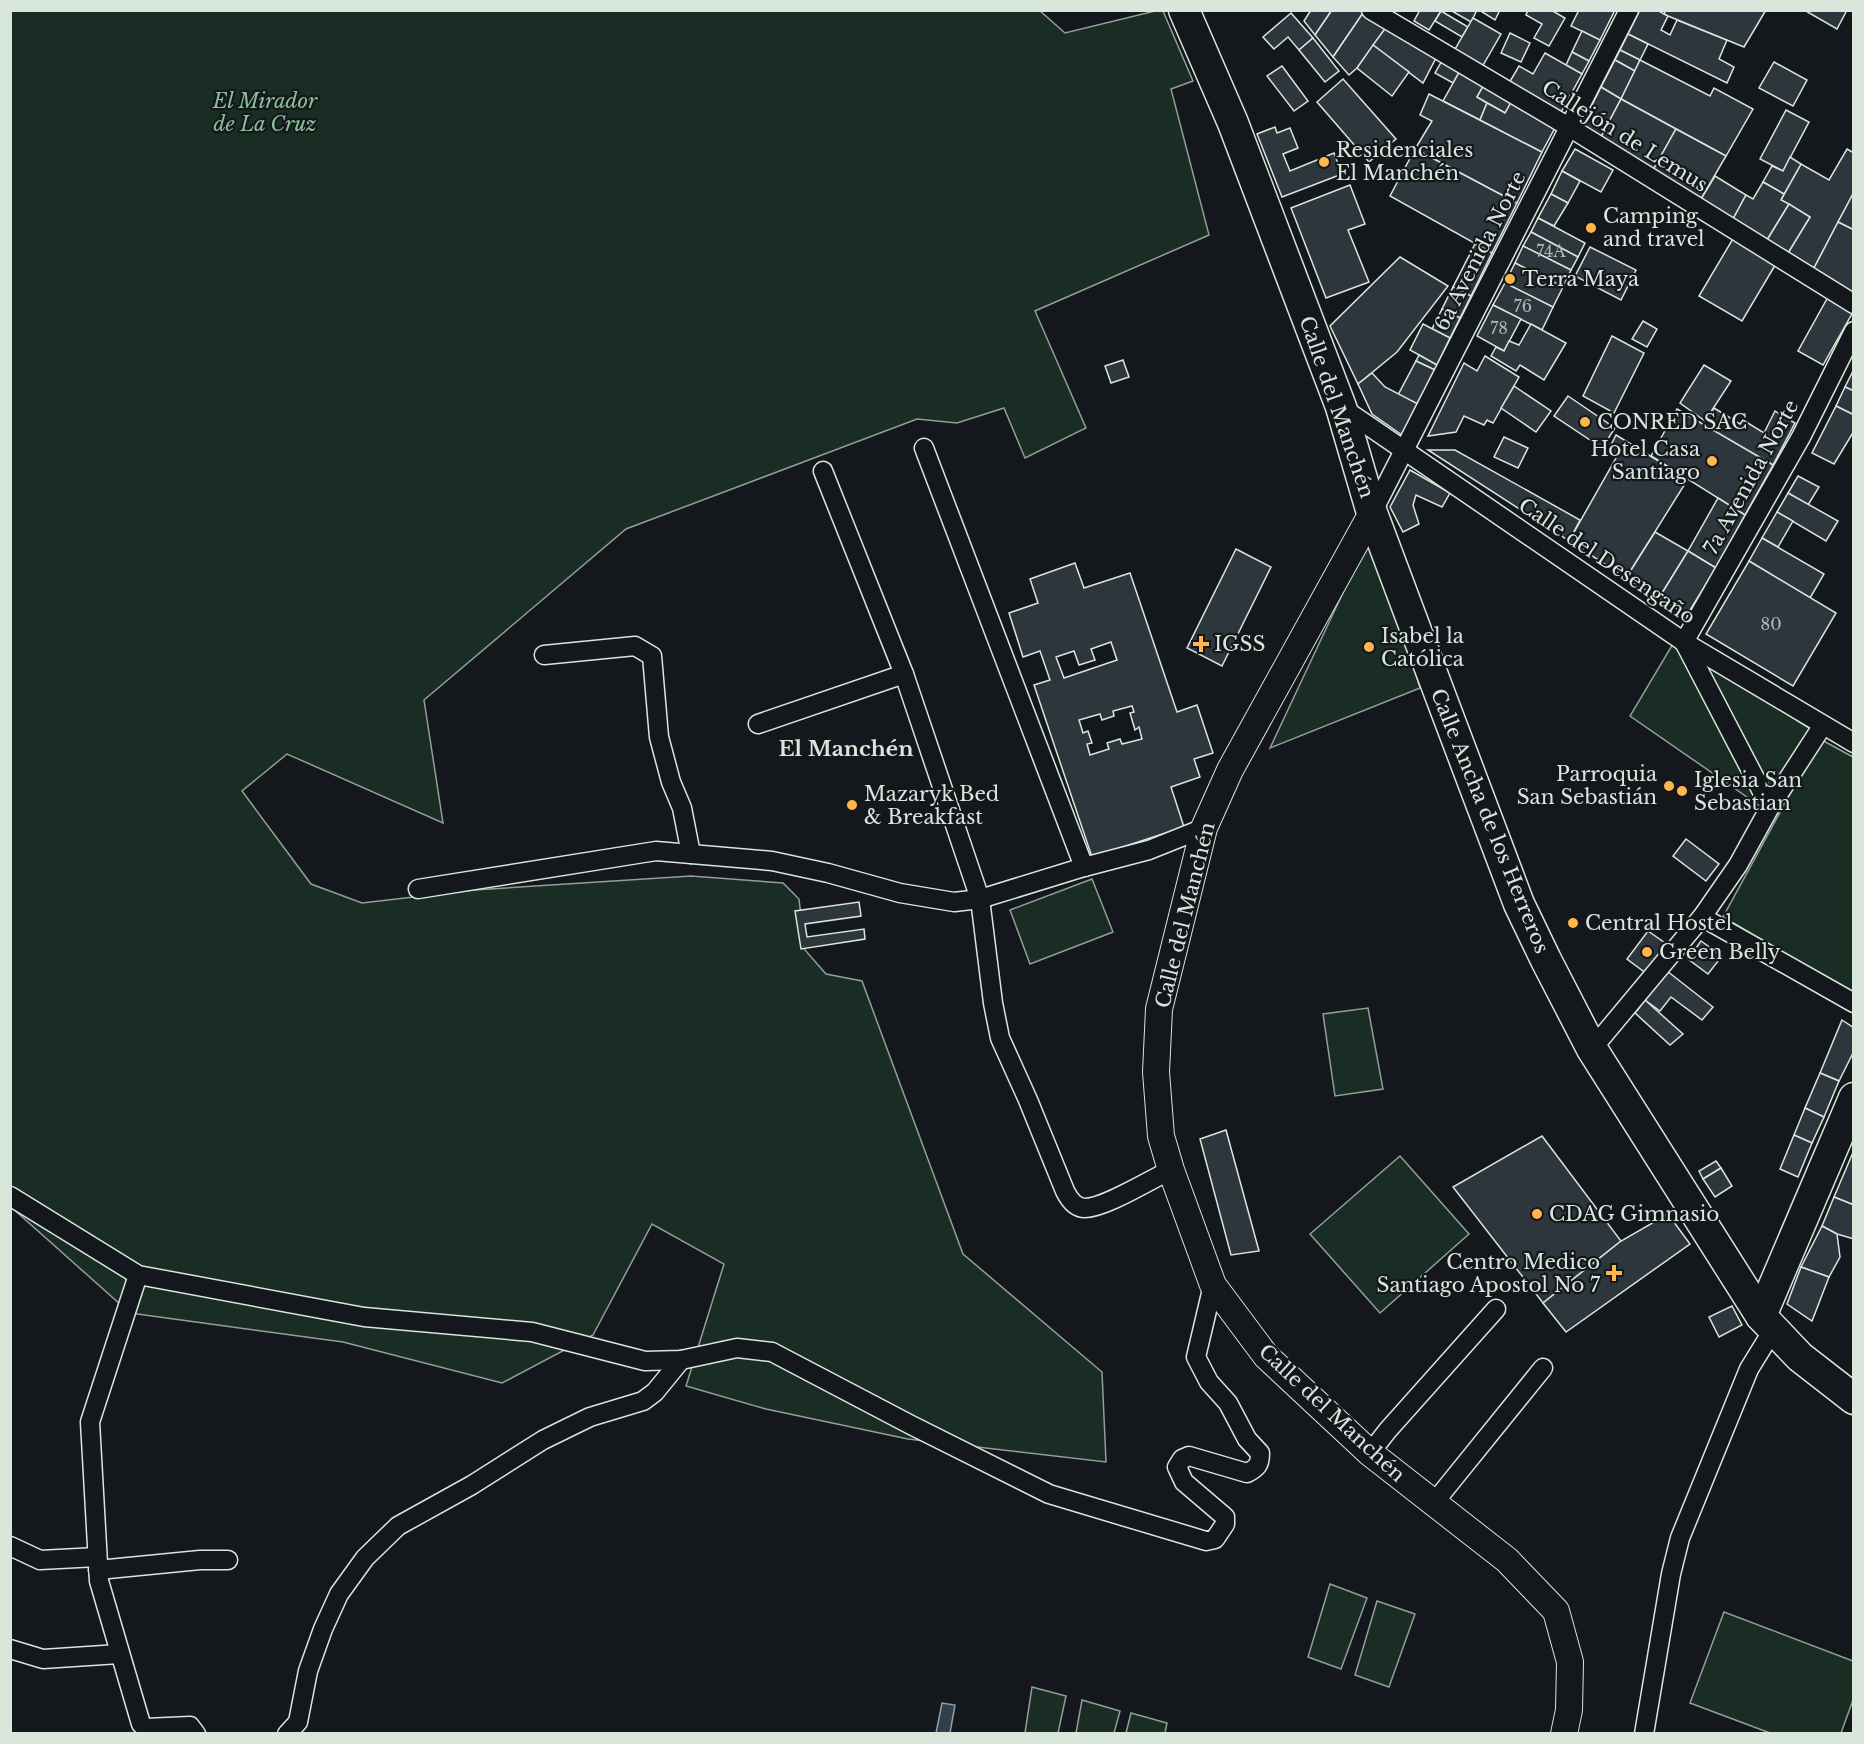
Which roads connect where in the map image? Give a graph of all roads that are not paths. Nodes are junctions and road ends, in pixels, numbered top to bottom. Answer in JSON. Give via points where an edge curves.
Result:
{"nodes":[{"id":1,"x":1184,"y":10,"type":"edge"},
{"id":2,"x":1371,"y":10,"type":"edge"},
{"id":3,"x":1629,"y":10,"type":"edge"},
{"id":4,"x":1569,"y":127,"type":"junction"},
{"id":5,"x":1854,"y":304,"type":"edge"},
{"id":6,"x":1854,"y":331,"type":"edge"},
{"id":7,"x":1341,"y":407,"type":"junction"},
{"id":8,"x":924,"y":448,"type":"dead end"},
{"id":9,"x":1404,"y":450,"type":"junction"},
{"id":10,"x":823,"y":471,"type":"dead end"},
{"id":11,"x":1372,"y":513,"type":"junction"},
{"id":12,"x":1684,"y":642,"type":"junction"},
{"id":13,"x":544,"y":655,"type":"dead end"},
{"id":14,"x":904,"y":674,"type":"junction"},
{"id":15,"x":758,"y":724,"type":"dead end"},
{"id":16,"x":1823,"y":725,"type":"junction"},
{"id":17,"x":1854,"y":743,"type":"edge"},
{"id":18,"x":1770,"y":807,"type":"junction"},
{"id":19,"x":1204,"y":828,"type":"junction"},
{"id":20,"x":691,"y":854,"type":"junction"},
{"id":21,"x":1084,"y":867,"type":"junction"},
{"id":22,"x":418,"y":889,"type":"dead end"},
{"id":23,"x":980,"y":899,"type":"junction"},
{"id":24,"x":1702,"y":916,"type":"junction"},
{"id":25,"x":1854,"y":1003,"type":"edge"},
{"id":26,"x":1592,"y":1049,"type":"junction"},
{"id":27,"x":1854,"y":1098,"type":"edge"},
{"id":28,"x":1171,"y":1170,"type":"junction"},
{"id":29,"x":10,"y":1196,"type":"edge"},
{"id":30,"x":138,"y":1275,"type":"junction"},
{"id":31,"x":1213,"y":1285,"type":"junction"},
{"id":32,"x":1496,"y":1309,"type":"dead end"},
{"id":33,"x":1767,"y":1323,"type":"junction"},
{"id":34,"x":681,"y":1360,"type":"junction"},
{"id":35,"x":1543,"y":1368,"type":"dead end"},
{"id":36,"x":1854,"y":1399,"type":"edge"},
{"id":37,"x":1370,"y":1454,"type":"junction"},
{"id":38,"x":1433,"y":1504,"type":"junction"},
{"id":39,"x":10,"y":1546,"type":"edge"},
{"id":40,"x":228,"y":1560,"type":"dead end"},
{"id":41,"x":98,"y":1563,"type":"junction"},
{"id":42,"x":10,"y":1649,"type":"edge"},
{"id":43,"x":119,"y":1654,"type":"junction"},
{"id":44,"x":1654,"y":1676,"type":"junction"},
{"id":45,"x":196,"y":1734,"type":"edge"},
{"id":46,"x":287,"y":1734,"type":"edge"},
{"id":47,"x":1564,"y":1734,"type":"edge"},
{"id":48,"x":1631,"y":1734,"type":"edge"},
{"id":49,"x":1644,"y":1734,"type":"edge"}],
"edges":[{"from":1,"to":7,"type":"main road","name":"Calle del Manchén","via":[[1233,123]]},
{"from":2,"to":4,"type":"street","name":"Callejón de Lemus"},
{"from":3,"to":4,"type":"street","name":"6a Avenida Norte"},
{"from":4,"to":5,"type":"street","name":"Callejón de Lemus"},
{"from":4,"to":9,"type":"street","name":"6a Avenida Norte"},
{"from":6,"to":12,"type":"street","name":"7a Avenida Norte","via":[[1801,437]]},
{"from":7,"to":9,"type":"street","name":"Calle del Desengaño"},
{"from":7,"to":11,"type":"main road","name":"Calle del Manchén"},
{"from":8,"to":21,"type":"street"},
{"from":9,"to":11,"type":"street","name":"6a Avenida Norte"},
{"from":9,"to":12,"type":"street","name":"Calle del Desengaño"},
{"from":10,"to":14,"type":"street"},
{"from":11,"to":19,"type":"street","name":"Calle del Manchén","via":[[1230,770]]},
{"from":11,"to":26,"type":"main road","name":"Calle Ancha de los Herreros","via":[[1519,904]]},
{"from":12,"to":16,"type":"street","name":"Calle del Desengaño"},
{"from":12,"to":18,"type":"street"},
{"from":13,"to":20,"type":"street","via":[[634,646],[652,656],[659,737],[682,808]]},
{"from":14,"to":15,"type":"street"},
{"from":14,"to":23,"type":"street"},
{"from":16,"to":17,"type":"street","name":"Calle del Desengaño"},
{"from":16,"to":18,"type":"street"},
{"from":18,"to":24,"type":"street","via":[[1738,865]]},
{"from":19,"to":21,"type":"street","via":[[1149,850]]},
{"from":19,"to":28,"type":"street","name":"Calle del Manchén","via":[[1159,1009],[1158,1104],[1161,1136]]},
{"from":20,"to":22,"type":"street","via":[[656,851]]},
{"from":20,"to":23,"type":"street","via":[[772,861],[900,893],[954,902]]},
{"from":21,"to":23,"type":"street"},
{"from":23,"to":28,"type":"street","via":[[1000,1038],[1071,1202],[1083,1208],[1099,1206]]},
{"from":24,"to":25,"type":"street"},
{"from":24,"to":26,"type":"street"},
{"from":26,"to":33,"type":"main road","name":"Calle Ancha de los Herreros"},
{"from":27,"to":33,"type":"main road"},
{"from":28,"to":31,"type":"street","name":"Calle del Manchén"},
{"from":29,"to":30,"type":"street"},
{"from":30,"to":34,"type":"street","via":[[364,1317],[532,1332],[645,1361]]},
{"from":30,"to":41,"type":"street","via":[[90,1422]]},
{"from":31,"to":34,"type":"street","via":[[1196,1357],[1209,1382],[1228,1403],[1247,1439],[1260,1453],[1260,1461],[1256,1469],[1247,1473],[1189,1456],[1182,1459],[1178,1467],[1184,1482],[1225,1517],[1215,1539],[1206,1541],[1049,1494],[772,1352],[737,1348]]},
{"from":31,"to":37,"type":"street","name":"Calle del Manchén","via":[[1266,1356]]},
{"from":32,"to":37,"type":"street"},
{"from":33,"to":36,"type":"main road","name":"Calle Ancha de los Herreros","via":[[1800,1357]]},
{"from":33,"to":44,"type":"street","via":[[1680,1538]]},
{"from":34,"to":46,"type":"street","via":[[643,1401],[590,1417],[543,1440],[398,1527],[365,1558],[339,1594],[323,1629],[308,1671],[297,1722]]},
{"from":35,"to":38,"type":"street"},
{"from":37,"to":38,"type":"street","name":"Calle del Manchén"},
{"from":38,"to":47,"type":"street","name":"Calle del Manchén","via":[[1507,1560],[1556,1611],[1570,1662]]},
{"from":39,"to":41,"type":"street","via":[[40,1560]]},
{"from":40,"to":41,"type":"street"},
{"from":41,"to":43,"type":"street","via":[[99,1581]]},
{"from":42,"to":43,"type":"street","via":[[44,1659]]},
{"from":43,"to":45,"type":"street","via":[[141,1724],[146,1728],[190,1726]]},
{"from":44,"to":48,"type":"street"},
{"from":44,"to":49,"type":"street"}]}
